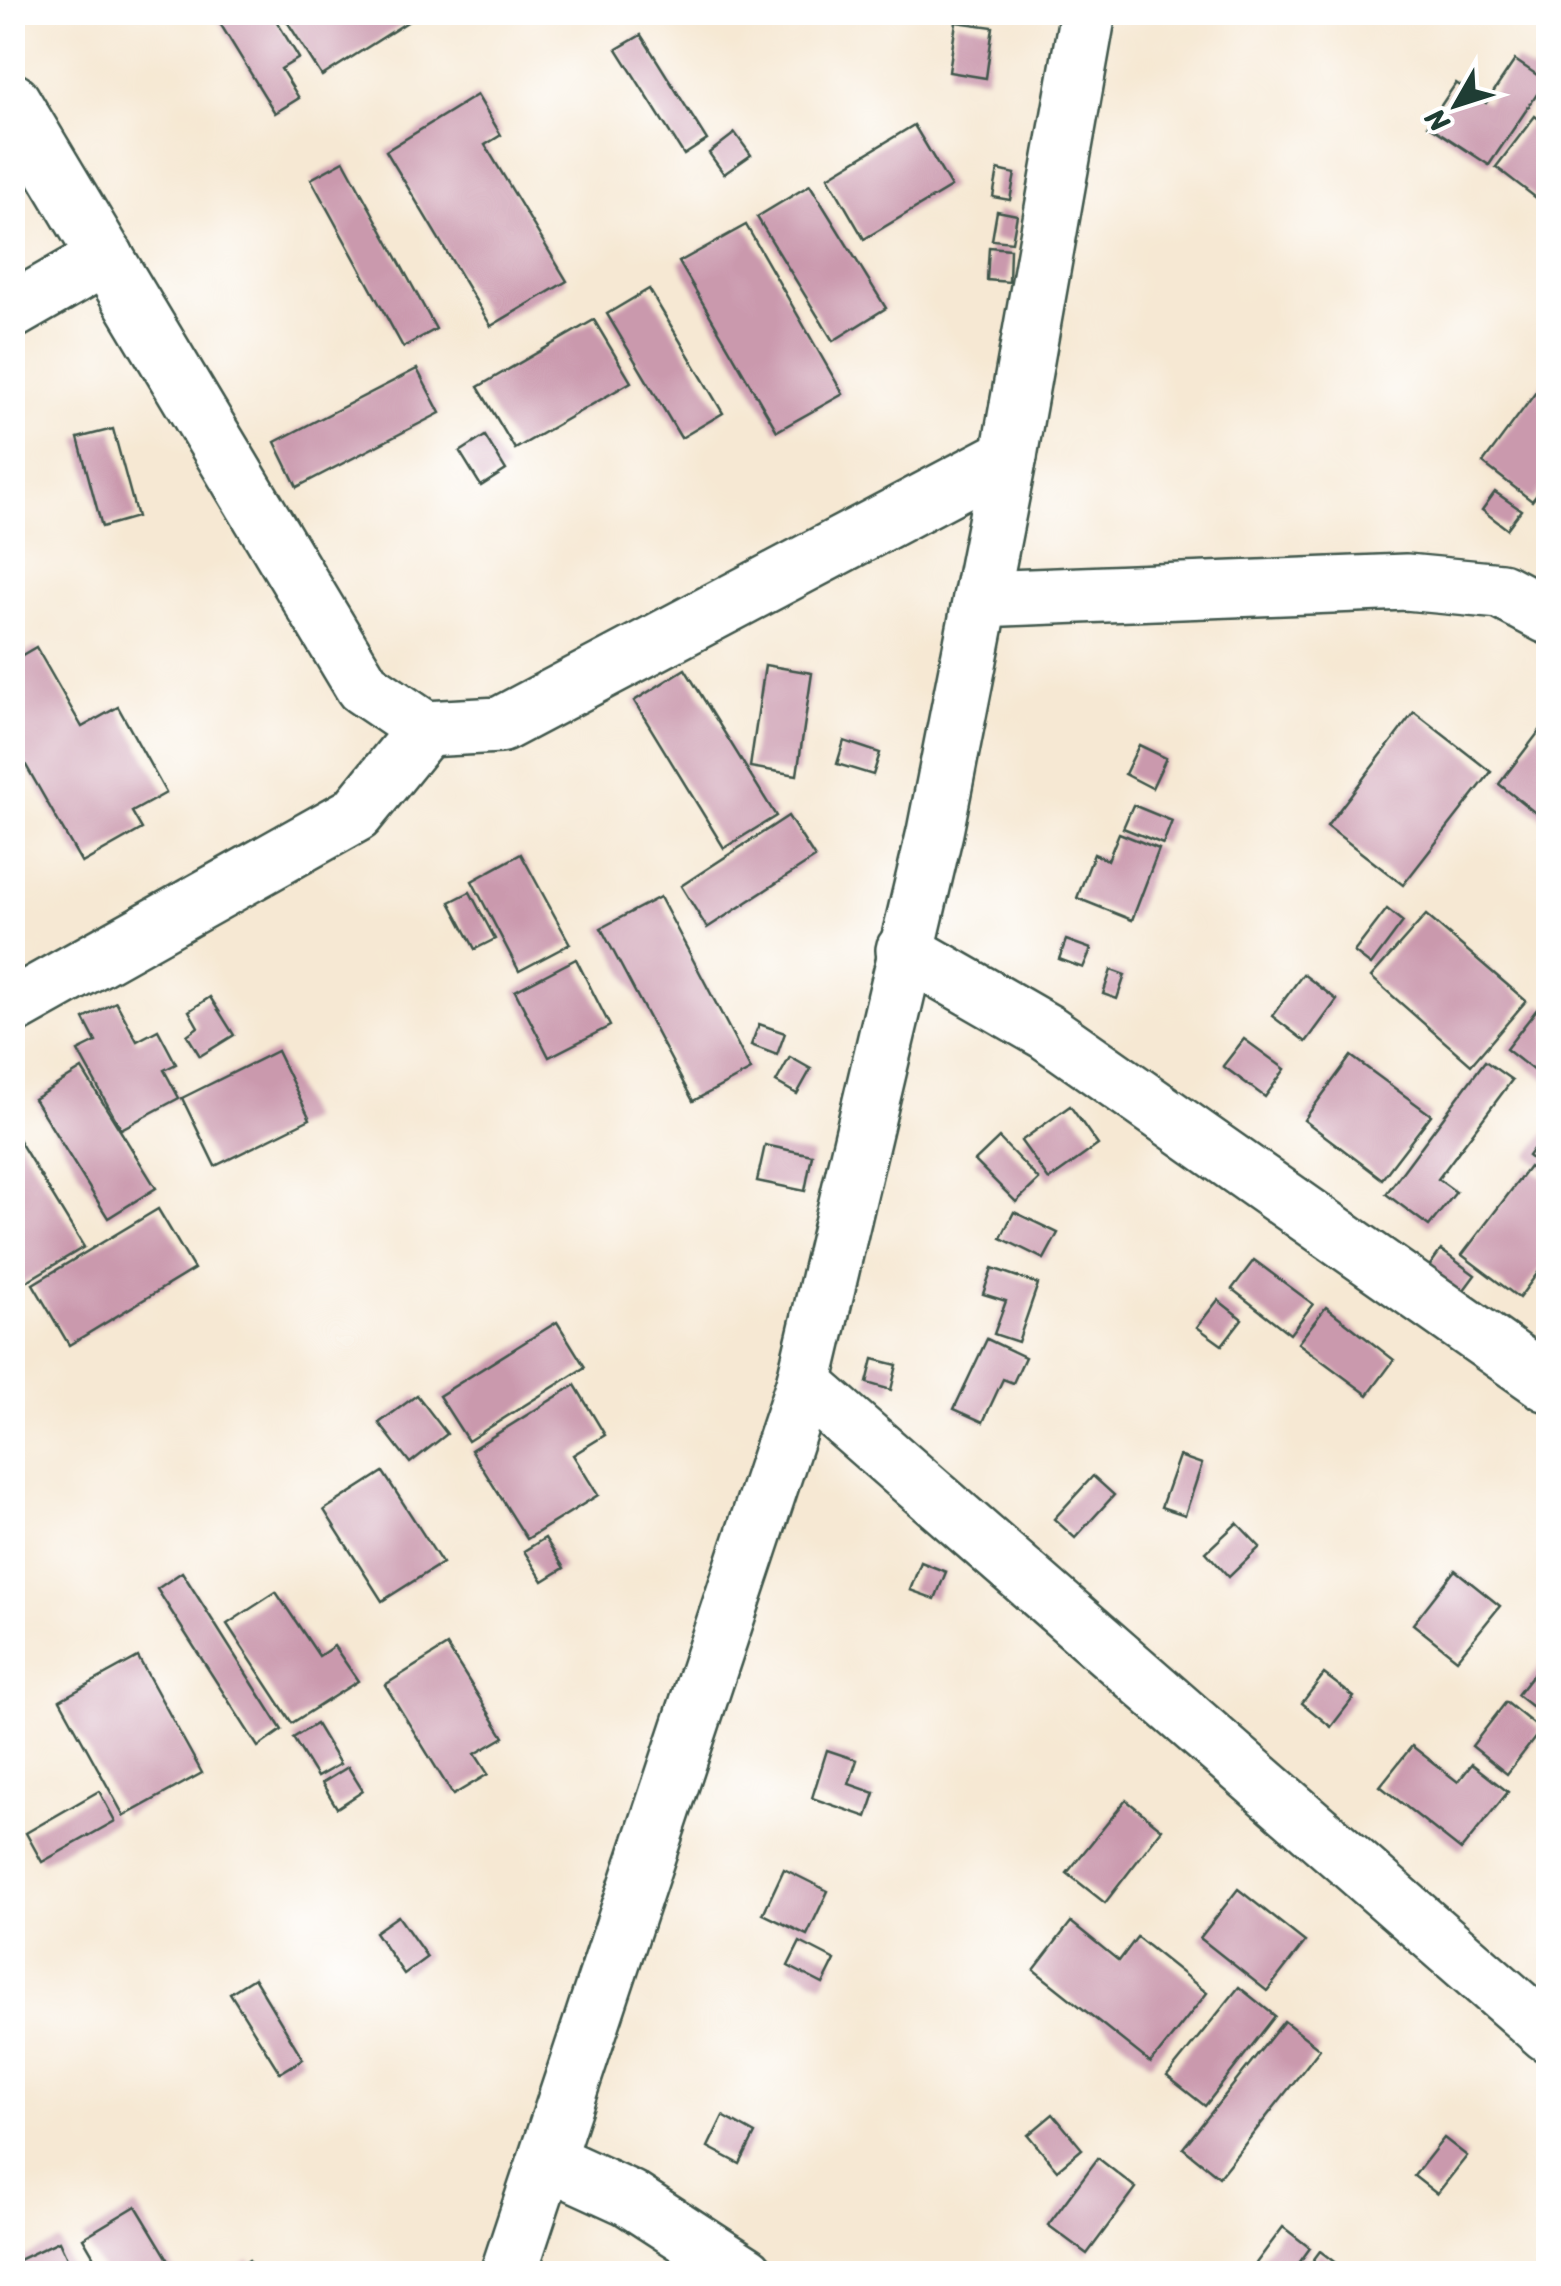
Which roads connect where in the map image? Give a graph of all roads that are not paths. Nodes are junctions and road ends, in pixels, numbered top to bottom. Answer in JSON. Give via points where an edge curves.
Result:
{"nodes":[{"id":1,"x":1088,"y":12,"type":"edge"},
{"id":2,"x":12,"y":101,"type":"edge"},
{"id":3,"x":106,"y":257,"type":"junction"},
{"id":4,"x":12,"y":311,"type":"edge"},
{"id":5,"x":1010,"y":456,"type":"junction"},
{"id":6,"x":982,"y":599,"type":"junction"},
{"id":7,"x":1548,"y":616,"type":"edge"},
{"id":8,"x":425,"y":729,"type":"junction"},
{"id":9,"x":904,"y":950,"type":"junction"},
{"id":10,"x":12,"y":1008,"type":"edge"},
{"id":11,"x":1543,"y":1368,"type":"edge"},
{"id":12,"x":804,"y":1384,"type":"junction"},
{"id":13,"x":1548,"y":2034,"type":"edge"},
{"id":14,"x":548,"y":2160,"type":"junction"},
{"id":15,"x":508,"y":2274,"type":"edge"},
{"id":16,"x":746,"y":2274,"type":"edge"}],
"edges":[{"from":1,"to":5,"type":"street"},
{"from":2,"to":3,"type":"street"},
{"from":3,"to":4,"type":"street"},
{"from":3,"to":8,"type":"street","via":[[362,688]]},
{"from":5,"to":6,"type":"street"},
{"from":5,"to":8,"type":"street","via":[[500,725]]},
{"from":6,"to":7,"type":"street","via":[[1406,582],[1502,591]]},
{"from":6,"to":9,"type":"street"},
{"from":8,"to":10,"type":"street","via":[[356,814]]},
{"from":9,"to":11,"type":"street","via":[[1047,1032]]},
{"from":9,"to":12,"type":"street"},
{"from":12,"to":13,"type":"street"},
{"from":12,"to":14,"type":"street"},
{"from":14,"to":15,"type":"street"},
{"from":14,"to":16,"type":"street","via":[[629,2198]]}]}
